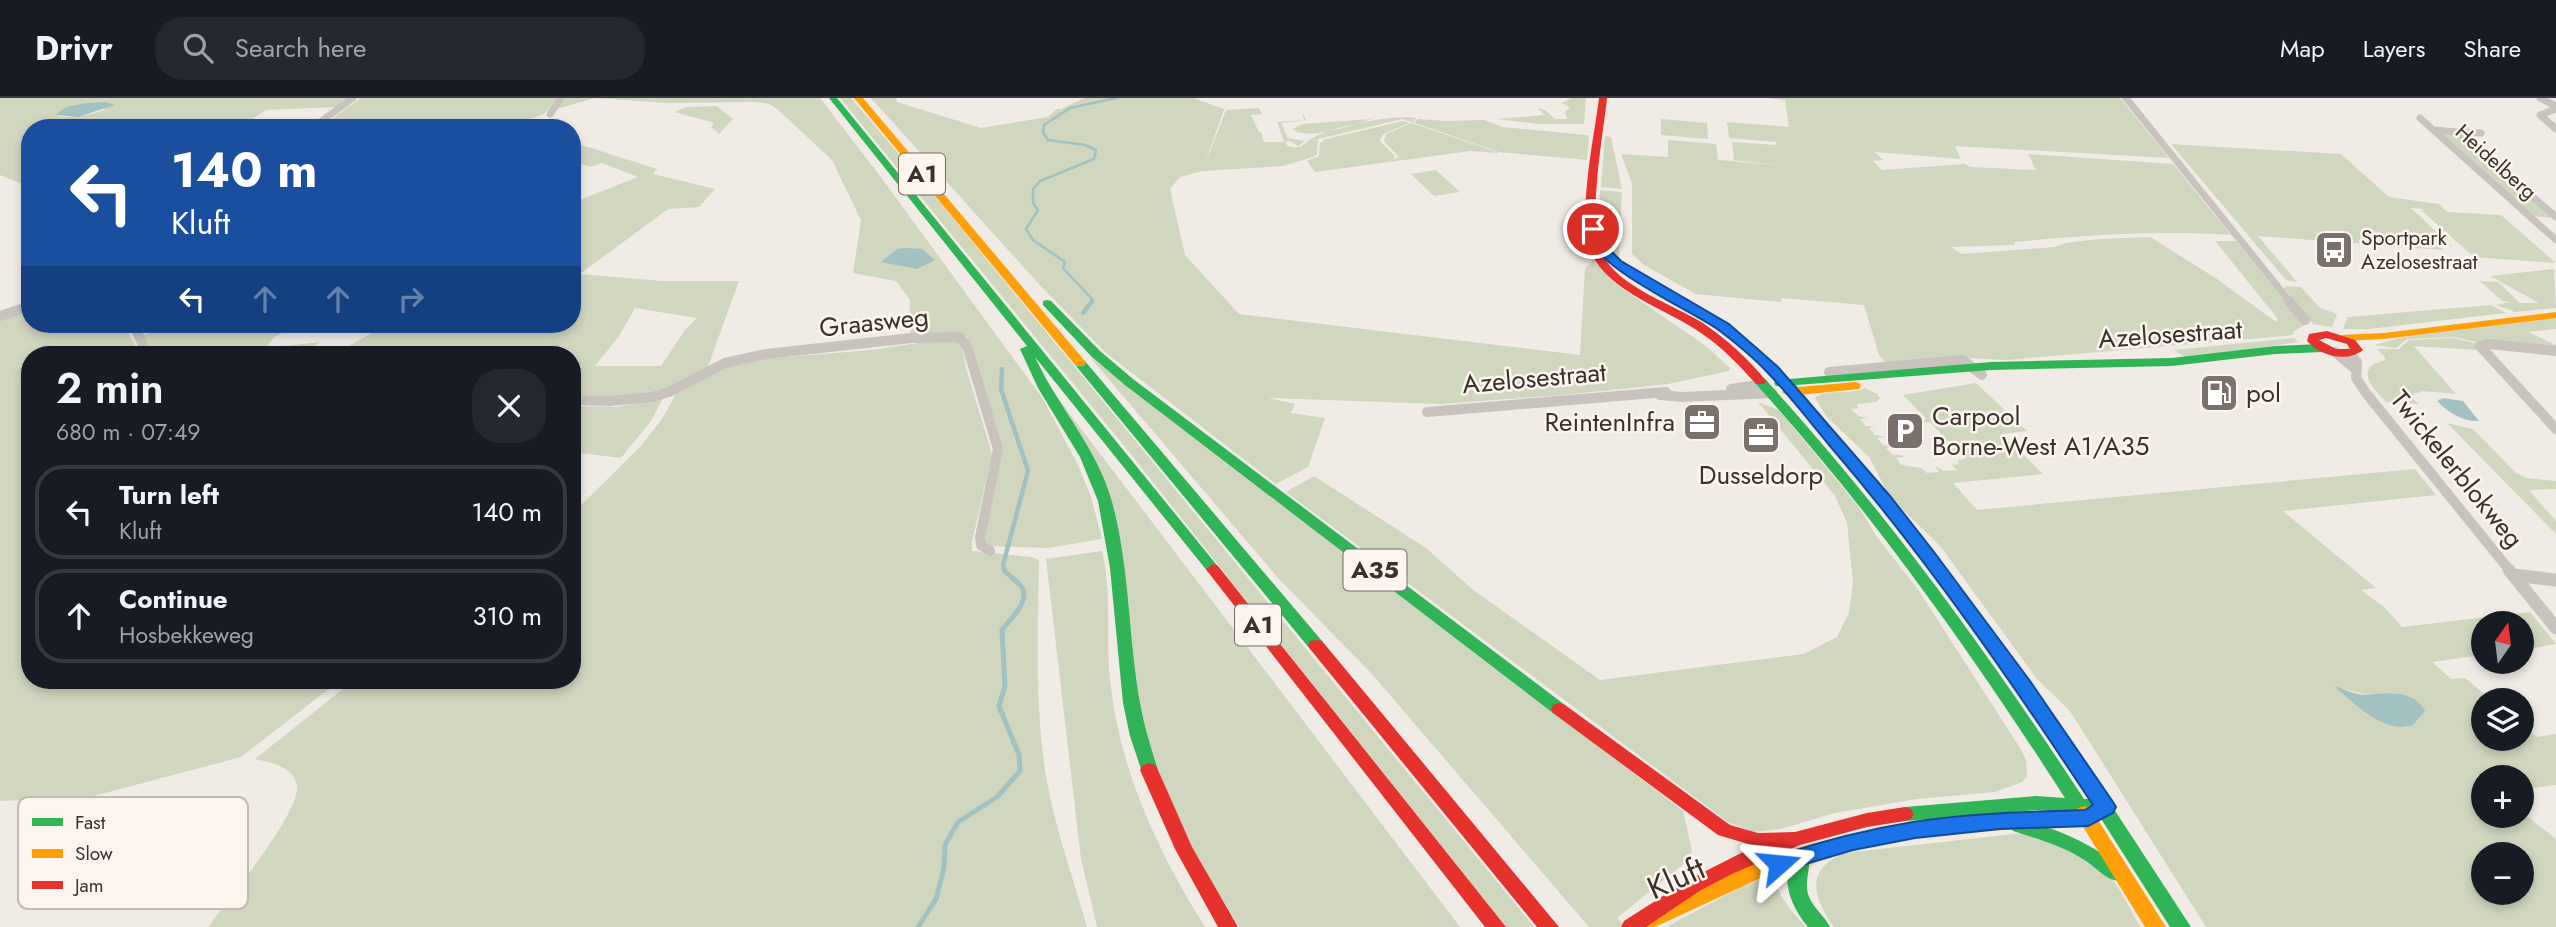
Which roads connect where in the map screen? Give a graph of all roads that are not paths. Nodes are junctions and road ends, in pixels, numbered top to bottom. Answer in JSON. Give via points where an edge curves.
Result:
{"nodes":[{"id":1,"x":353,"y":98,"type":"edge"},
{"id":2,"x":561,"y":98,"type":"edge"},
{"id":3,"x":833,"y":98,"type":"edge"},
{"id":4,"x":858,"y":98,"type":"edge"},
{"id":5,"x":1603,"y":98,"type":"edge"},
{"id":6,"x":2126,"y":98,"type":"edge"},
{"id":7,"x":2540,"y":98,"type":"edge"},
{"id":8,"x":2556,"y":108,"type":"edge"},
{"id":9,"x":550,"y":114,"type":"dead end"},
{"id":10,"x":2420,"y":118,"type":"dead end"},
{"id":11,"x":324,"y":119,"type":"edge"},
{"id":12,"x":2556,"y":129,"type":"edge"},
{"id":13,"x":2434,"y":130,"type":"junction"},
{"id":14,"x":2458,"y":132,"type":"junction"},
{"id":15,"x":2481,"y":134,"type":"dead end"},
{"id":16,"x":2556,"y":220,"type":"edge"},
{"id":17,"x":2535,"y":221,"type":"junction"},
{"id":18,"x":2556,"y":240,"type":"edge"},
{"id":19,"x":1596,"y":243,"type":"junction"},
{"id":20,"x":986,"y":249,"type":"junction"},
{"id":21,"x":21,"y":309,"type":"edge"},
{"id":22,"x":2556,"y":315,"type":"edge"},
{"id":23,"x":0,"y":316,"type":"edge"},
{"id":24,"x":2305,"y":320,"type":"dead end"},
{"id":25,"x":1016,"y":326,"type":"junction"},
{"id":26,"x":2336,"y":346,"type":"junction"},
{"id":27,"x":2556,"y":351,"type":"edge"},
{"id":28,"x":1977,"y":371,"type":"junction"},
{"id":29,"x":1829,"y":372,"type":"dead end"},
{"id":30,"x":1788,"y":387,"type":"junction"},
{"id":31,"x":1768,"y":389,"type":"junction"},
{"id":32,"x":1666,"y":391,"type":"dead end"},
{"id":33,"x":1646,"y":393,"type":"junction"},
{"id":34,"x":581,"y":400,"type":"edge"},
{"id":35,"x":1427,"y":412,"type":"dead end"},
{"id":36,"x":2556,"y":429,"type":"edge"},
{"id":37,"x":990,"y":551,"type":"dead end"},
{"id":38,"x":2513,"y":575,"type":"junction"},
{"id":39,"x":2556,"y":580,"type":"edge"},
{"id":40,"x":2556,"y":628,"type":"edge"},
{"id":41,"x":2078,"y":802,"type":"junction"},
{"id":42,"x":2105,"y":807,"type":"junction"},
{"id":43,"x":2088,"y":818,"type":"junction"},
{"id":44,"x":2000,"y":821,"type":"junction"},
{"id":45,"x":1792,"y":838,"type":"junction"},
{"id":46,"x":1801,"y":856,"type":"junction"},
{"id":47,"x":2132,"y":889,"type":"junction"},
{"id":48,"x":1228,"y":927,"type":"edge"},
{"id":49,"x":1496,"y":927,"type":"edge"},
{"id":50,"x":1549,"y":927,"type":"edge"},
{"id":51,"x":1633,"y":927,"type":"edge"},
{"id":52,"x":1820,"y":927,"type":"edge"},
{"id":53,"x":2156,"y":927,"type":"edge"},
{"id":54,"x":2181,"y":927,"type":"edge"}],
"edges":[{"from":1,"to":11,"type":"street"},
{"from":2,"to":9,"type":"street"},
{"from":3,"to":25,"type":"main road","number":"A1"},
{"from":4,"to":20,"type":"main road","number":"A1"},
{"from":5,"to":19,"type":"main road","via":[[1593,229]]},
{"from":6,"to":24,"type":"street"},
{"from":7,"to":8,"type":"street"},
{"from":8,"to":12,"type":"street","via":[[2540,115]]},
{"from":10,"to":13,"type":"street","name":"Heidelberg"},
{"from":13,"to":14,"type":"street","name":"Heidelberg"},
{"from":13,"to":17,"type":"street","name":"Heidelberg"},
{"from":14,"to":15,"type":"street","name":"Heidelberg"},
{"from":14,"to":16,"type":"street","name":"Heidelberg"},
{"from":16,"to":17,"type":"street","name":"Heidelberg"},
{"from":17,"to":18,"type":"street","name":"Heidelberg"},
{"from":19,"to":30,"type":"main road","via":[[1631,274],[1743,341]]},
{"from":19,"to":31,"type":"main road","via":[[1596,251],[1617,275],[1709,332]]},
{"from":20,"to":45,"type":"main road","number":"A35","via":[[1016,267],[1096,354],[1129,382],[1685,804],[1734,837],[1756,841]]},
{"from":20,"to":50,"type":"main road","number":"A1"},
{"from":21,"to":23,"type":"street"},
{"from":22,"to":26,"type":"main road","name":"Azelosestraat"},
{"from":25,"to":48,"type":"main road","via":[[1043,386],[1083,448],[1105,498],[1118,567],[1132,711],[1181,848]]},
{"from":25,"to":49,"type":"main road","number":"A1","via":[[1126,458]]},
{"from":26,"to":28,"type":"main road","name":"Azelosestraat","via":[[2172,362]]},
{"from":26,"to":38,"type":"street","name":"Twickelerblokweg","via":[[2357,362],[2356,378],[2366,393]]},
{"from":27,"to":36,"type":"street","via":[[2480,346]]},
{"from":28,"to":29,"type":"street","name":"Azelosestraat","via":[[1963,360]]},
{"from":28,"to":30,"type":"main road","name":"Azelosestraat"},
{"from":30,"to":31,"type":"main road","name":"Azelosestraat"},
{"from":30,"to":42,"type":"main road","via":[[1936,565]]},
{"from":31,"to":33,"type":"street","name":"Azelosestraat","via":[[1682,397]]},
{"from":31,"to":41,"type":"main road","via":[[1860,496],[1940,601]]},
{"from":32,"to":33,"type":"street","name":"Azelosestraat"},
{"from":33,"to":35,"type":"street","name":"Azelosestraat"},
{"from":34,"to":37,"type":"street","name":"Graasweg","via":[[652,397],[725,363],[766,354],[960,337],[967,346],[998,449],[980,537],[981,545]]},
{"from":38,"to":39,"type":"street"},
{"from":38,"to":40,"type":"street","name":"Twickelerblokweg"},
{"from":41,"to":42,"type":"main road","name":"Kluft"},
{"from":41,"to":43,"type":"main road"},
{"from":41,"to":45,"type":"main road","name":"Kluft","via":[[1897,814]]},
{"from":42,"to":43,"type":"main road"},
{"from":42,"to":54,"type":"main road"},
{"from":43,"to":44,"type":"main road","name":"Kluft"},
{"from":43,"to":47,"type":"main road"},
{"from":44,"to":46,"type":"main road","name":"Kluft","via":[[1915,830]]},
{"from":44,"to":47,"type":"main road","via":[[2052,834],[2085,849]]},
{"from":45,"to":51,"type":"main road","name":"Kluft","via":[[1702,877],[1663,900]]},
{"from":46,"to":51,"type":"main road","name":"Kluft"},
{"from":46,"to":52,"type":"main road","via":[[1795,892],[1807,915]]},
{"from":47,"to":53,"type":"main road"}]}
